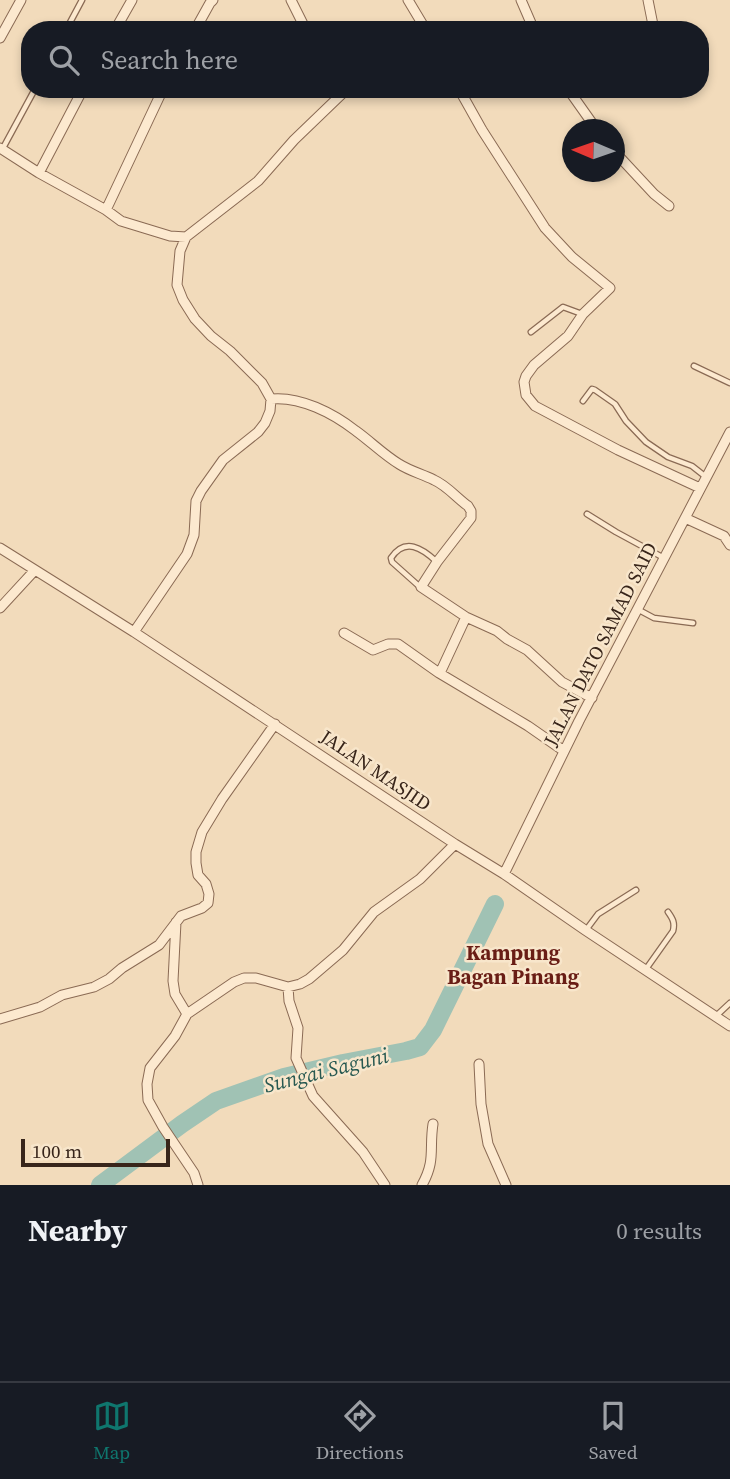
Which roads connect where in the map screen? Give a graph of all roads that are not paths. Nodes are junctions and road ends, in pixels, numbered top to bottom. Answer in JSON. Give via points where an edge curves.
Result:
{"nodes":[{"id":1,"x":21,"y":0,"type":"edge"},
{"id":2,"x":82,"y":0,"type":"edge"},
{"id":3,"x":132,"y":0,"type":"edge"},
{"id":4,"x":214,"y":0,"type":"edge"},
{"id":5,"x":290,"y":0,"type":"edge"},
{"id":6,"x":408,"y":0,"type":"edge"},
{"id":7,"x":521,"y":0,"type":"edge"},
{"id":8,"x":648,"y":0,"type":"edge"},
{"id":9,"x":71,"y":21,"type":"edge"},
{"id":10,"x":121,"y":21,"type":"edge"},
{"id":11,"x":200,"y":21,"type":"edge"},
{"id":12,"x":301,"y":21,"type":"edge"},
{"id":13,"x":421,"y":21,"type":"edge"},
{"id":14,"x":530,"y":21,"type":"edge"},
{"id":15,"x":652,"y":21,"type":"edge"},
{"id":16,"x":0,"y":38,"type":"edge"},
{"id":17,"x":30,"y":98,"type":"edge"},
{"id":18,"x":78,"y":98,"type":"edge"},
{"id":19,"x":159,"y":98,"type":"edge"},
{"id":20,"x":335,"y":98,"type":"edge"},
{"id":21,"x":464,"y":98,"type":"edge"},
{"id":22,"x":574,"y":98,"type":"edge"},
{"id":23,"x":589,"y":119,"type":"edge"},
{"id":24,"x":1,"y":148,"type":"edge"},
{"id":25,"x":625,"y":163,"type":"edge"},
{"id":26,"x":39,"y":173,"type":"junction"},
{"id":27,"x":669,"y":206,"type":"dead end"},
{"id":28,"x":106,"y":210,"type":"junction"},
{"id":29,"x":187,"y":237,"type":"junction"},
{"id":30,"x":583,"y":314,"type":"junction"},
{"id":31,"x":531,"y":332,"type":"dead end"},
{"id":32,"x":694,"y":366,"type":"dead end"},
{"id":33,"x":730,"y":383,"type":"edge"},
{"id":34,"x":271,"y":399,"type":"junction"},
{"id":35,"x":583,"y":401,"type":"dead end"},
{"id":36,"x":730,"y":432,"type":"edge"},
{"id":37,"x":706,"y":477,"type":"junction"},
{"id":38,"x":700,"y":488,"type":"junction"},
{"id":39,"x":587,"y":514,"type":"dead end"},
{"id":40,"x":685,"y":518,"type":"junction"},
{"id":41,"x":730,"y":545,"type":"edge"},
{"id":42,"x":0,"y":548,"type":"edge"},
{"id":43,"x":665,"y":558,"type":"junction"},
{"id":44,"x":437,"y":562,"type":"junction"},
{"id":45,"x":35,"y":570,"type":"junction"},
{"id":46,"x":421,"y":587,"type":"junction"},
{"id":47,"x":0,"y":608,"type":"edge"},
{"id":48,"x":638,"y":609,"type":"junction"},
{"id":49,"x":466,"y":617,"type":"junction"},
{"id":50,"x":693,"y":623,"type":"dead end"},
{"id":51,"x":134,"y":632,"type":"junction"},
{"id":52,"x":344,"y":633,"type":"dead end"},
{"id":53,"x":440,"y":673,"type":"junction"},
{"id":54,"x":592,"y":698,"type":"junction"},
{"id":55,"x":275,"y":724,"type":"junction"},
{"id":56,"x":564,"y":751,"type":"junction"},
{"id":57,"x":455,"y":844,"type":"junction"},
{"id":58,"x":504,"y":874,"type":"junction"},
{"id":59,"x":636,"y":890,"type":"dead end"},
{"id":60,"x":668,"y":912,"type":"dead end"},
{"id":61,"x":176,"y":920,"type":"junction"},
{"id":62,"x":586,"y":930,"type":"junction"},
{"id":63,"x":159,"y":945,"type":"junction"},
{"id":64,"x":176,"y":952,"type":"junction"},
{"id":65,"x":645,"y":970,"type":"junction"},
{"id":66,"x":288,"y":987,"type":"junction"},
{"id":67,"x":730,"y":1003,"type":"edge"},
{"id":68,"x":187,"y":1014,"type":"junction"},
{"id":69,"x":716,"y":1017,"type":"junction"},
{"id":70,"x":0,"y":1019,"type":"edge"},
{"id":71,"x":730,"y":1026,"type":"edge"},
{"id":72,"x":479,"y":1064,"type":"dead end"},
{"id":73,"x":433,"y":1124,"type":"dead end"},
{"id":74,"x":198,"y":1185,"type":"edge"},
{"id":75,"x":385,"y":1185,"type":"edge"},
{"id":76,"x":422,"y":1185,"type":"edge"},
{"id":77,"x":506,"y":1185,"type":"edge"}],
"edges":[{"from":1,"to":16,"type":"street"},
{"from":2,"to":9,"type":"lane"},
{"from":3,"to":10,"type":"street"},
{"from":4,"to":11,"type":"street"},
{"from":5,"to":12,"type":"street"},
{"from":6,"to":13,"type":"street"},
{"from":7,"to":14,"type":"street"},
{"from":8,"to":15,"type":"street"},
{"from":17,"to":24,"type":"lane"},
{"from":18,"to":26,"type":"street"},
{"from":19,"to":28,"type":"street"},
{"from":20,"to":29,"type":"street","via":[[258,181]]},
{"from":21,"to":30,"type":"street","via":[[545,228],[610,288]]},
{"from":22,"to":23,"type":"street"},
{"from":24,"to":26,"type":"street"},
{"from":25,"to":27,"type":"street"},
{"from":26,"to":28,"type":"street"},
{"from":28,"to":29,"type":"street","via":[[139,228]]},
{"from":29,"to":34,"type":"street","via":[[180,251],[177,285],[183,300],[211,336],[262,383]]},
{"from":30,"to":31,"type":"lane","via":[[563,307]]},
{"from":30,"to":38,"type":"street","via":[[526,376],[526,396],[535,406],[618,450]]},
{"from":32,"to":33,"type":"lane"},
{"from":34,"to":44,"type":"street","via":[[298,401],[327,413],[397,463],[435,480],[468,506],[471,518]]},
{"from":34,"to":51,"type":"street","via":[[265,423],[223,460],[201,491],[187,554]]},
{"from":35,"to":37,"type":"lane","via":[[595,390],[615,404],[646,442]]},
{"from":36,"to":37,"type":"street","name":"JALAN DATO SAMAD SAID"},
{"from":37,"to":38,"type":"street","name":"JALAN DATO SAMAD SAID"},
{"from":38,"to":40,"type":"street","name":"JALAN DATO SAMAD SAID"},
{"from":39,"to":43,"type":"lane"},
{"from":40,"to":41,"type":"street","via":[[724,536]]},
{"from":40,"to":43,"type":"street","name":"JALAN DATO SAMAD SAID"},
{"from":42,"to":45,"type":"street","name":"JALAN MASJID"},
{"from":43,"to":48,"type":"street","name":"JALAN DATO SAMAD SAID"},
{"from":44,"to":46,"type":"street"},
{"from":44,"to":46,"type":"lane","via":[[409,546],[391,558]]},
{"from":45,"to":47,"type":"street"},
{"from":45,"to":51,"type":"street","name":"JALAN MASJID"},
{"from":46,"to":49,"type":"street"},
{"from":48,"to":50,"type":"lane","via":[[652,617]]},
{"from":48,"to":54,"type":"street","name":"JALAN DATO SAMAD SAID"},
{"from":49,"to":53,"type":"street"},
{"from":49,"to":54,"type":"street","via":[[527,650],[562,682]]},
{"from":51,"to":55,"type":"street","name":"JALAN MASJID"},
{"from":52,"to":53,"type":"street","via":[[373,650],[398,644]]},
{"from":53,"to":56,"type":"street"},
{"from":54,"to":56,"type":"street","name":"JALAN DATO SAMAD SAID"},
{"from":55,"to":57,"type":"street","name":"JALAN MASJID"},
{"from":55,"to":61,"type":"street","via":[[202,832],[196,863],[209,894],[208,903]]},
{"from":56,"to":58,"type":"street","name":"JALAN DATO SAMAD SAID"},
{"from":57,"to":58,"type":"street","name":"JALAN MASJID"},
{"from":57,"to":66,"type":"street","via":[[420,879],[374,912],[318,972]]},
{"from":58,"to":62,"type":"street","name":"JALAN MASJID"},
{"from":59,"to":62,"type":"lane","via":[[598,914]]},
{"from":60,"to":65,"type":"lane","via":[[673,931]]},
{"from":61,"to":63,"type":"street"},
{"from":61,"to":64,"type":"street"},
{"from":62,"to":65,"type":"street","name":"JALAN MASJID"},
{"from":63,"to":64,"type":"street"},
{"from":63,"to":70,"type":"street","via":[[94,987]]},
{"from":64,"to":68,"type":"street","via":[[173,981]]},
{"from":65,"to":69,"type":"street","name":"JALAN MASJID"},
{"from":66,"to":68,"type":"street","via":[[244,978]]},
{"from":66,"to":75,"type":"street","via":[[298,1028],[298,1066],[313,1096],[363,1152]]},
{"from":67,"to":69,"type":"lane"},
{"from":68,"to":74,"type":"street","via":[[150,1068],[148,1100]]},
{"from":69,"to":71,"type":"street","name":"JALAN MASJID"},
{"from":72,"to":77,"type":"street","via":[[488,1144]]},
{"from":73,"to":76,"type":"street","via":[[432,1162]]}]}
